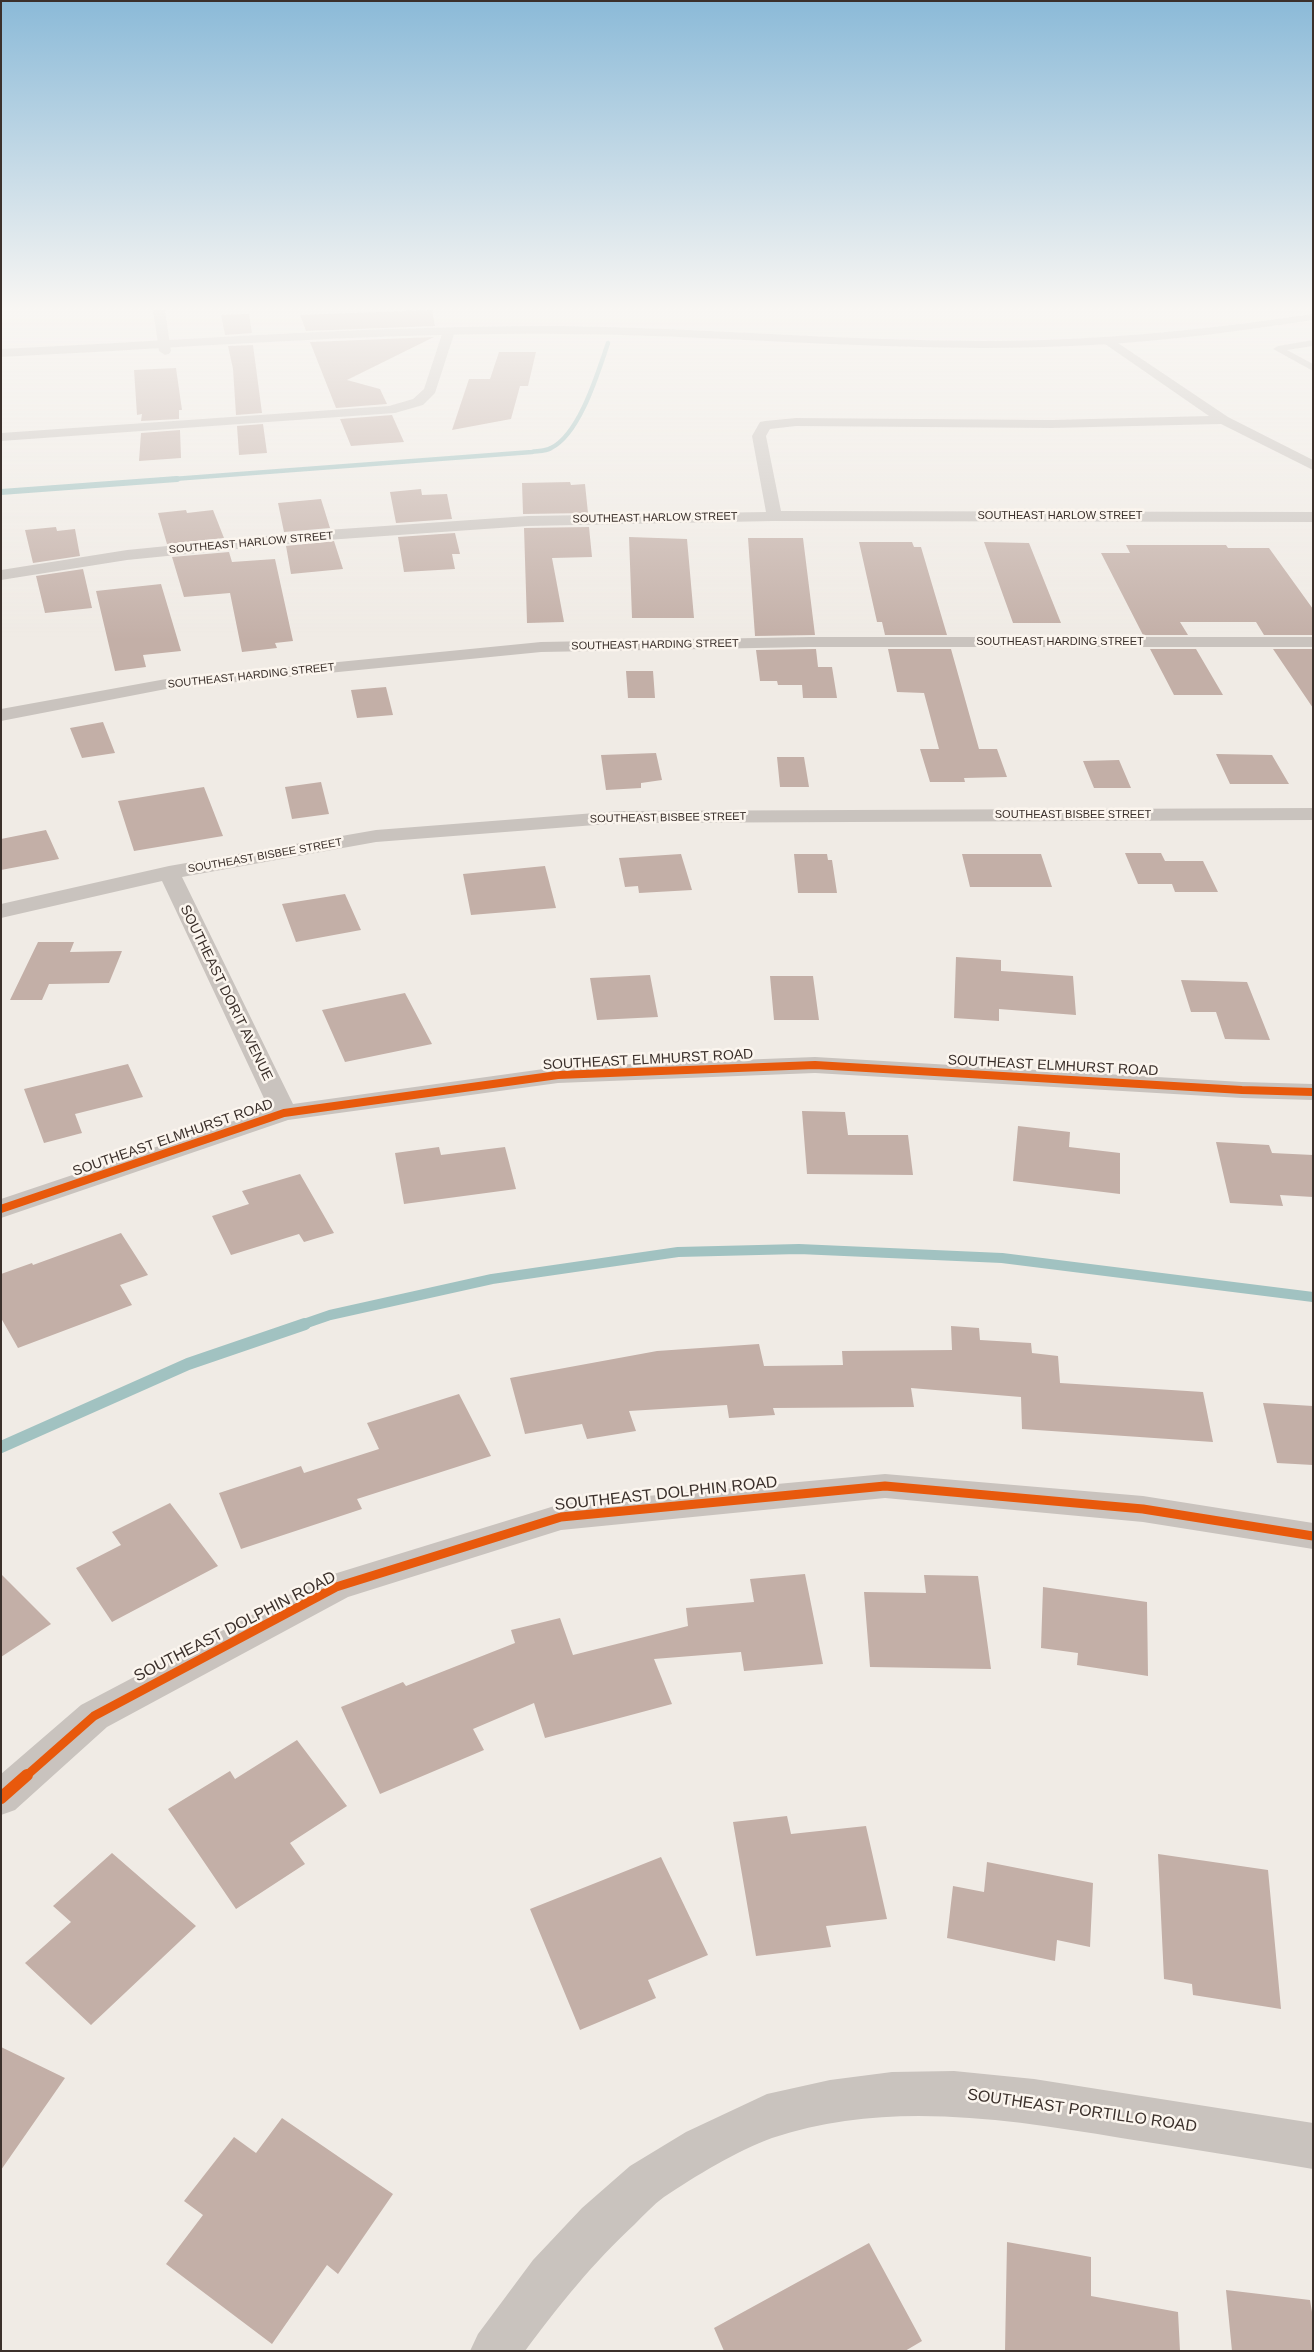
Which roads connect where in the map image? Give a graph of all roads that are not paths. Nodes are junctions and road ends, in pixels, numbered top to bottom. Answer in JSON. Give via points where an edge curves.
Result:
{"nodes":[{"id":1,"x":249,"y":420,"type":"edge"},
{"id":2,"x":1223,"y":420,"type":"joint"},
{"id":3,"x":1,"y":437,"type":"edge"},
{"id":4,"x":1313,"y":466,"type":"edge"},
{"id":5,"x":774,"y":516,"type":"junction"},
{"id":6,"x":1313,"y":517,"type":"edge"},
{"id":7,"x":1,"y":575,"type":"edge"},
{"id":8,"x":1313,"y":642,"type":"edge"},
{"id":9,"x":1,"y":715,"type":"edge"},
{"id":10,"x":1313,"y":814,"type":"edge"},
{"id":11,"x":169,"y":873,"type":"junction"},
{"id":12,"x":1,"y":912,"type":"edge"},
{"id":13,"x":1313,"y":1092,"type":"edge"},
{"id":14,"x":284,"y":1113,"type":"junction"},
{"id":15,"x":1,"y":1209,"type":"edge"},
{"id":16,"x":1313,"y":1536,"type":"edge"},
{"id":17,"x":1,"y":1798,"type":"edge"},
{"id":18,"x":1313,"y":2146,"type":"edge"},
{"id":19,"x":495,"y":2351,"type":"edge"}],
"edges":[{"from":1,"to":3,"type":"street"},
{"from":2,"to":4,"type":"street"},
{"from":2,"to":5,"type":"street","via":[[1051,424],[796,422],[765,425],[759,436]]},
{"from":5,"to":6,"type":"street","name":"SOUTHEAST HARLOW STREET"},
{"from":5,"to":7,"type":"street","name":"SOUTHEAST HARLOW STREET","via":[[528,521],[337,534],[127,555]]},
{"from":8,"to":9,"type":"street","name":"SOUTHEAST HARDING STREET","via":[[809,642],[541,647],[166,684]]},
{"from":10,"to":11,"type":"street","name":"SOUTHEAST BISBEE STREET","via":[[621,817],[376,836]]},
{"from":11,"to":12,"type":"street","name":"SOUTHEAST BISBEE STREET"},
{"from":11,"to":14,"type":"street","name":"SOUTHEAST DORIT AVENUE"},
{"from":13,"to":14,"type":"street","name":"SOUTHEAST ELMHURST ROAD","via":[[815,1065],[558,1075]]},
{"from":14,"to":15,"type":"street","name":"SOUTHEAST ELMHURST ROAD"},
{"from":16,"to":17,"type":"street","name":"SOUTHEAST DOLPHIN ROAD","via":[[1143,1509],[884,1486],[560,1517],[336,1587],[94,1716]]},
{"from":18,"to":19,"type":"street","name":"SOUTHEAST PORTILLO ROAD","via":[[1034,2101],[954,2093],[892,2094],[830,2102],[767,2117],[702,2148],[646,2182],[550,2277]]}]}
